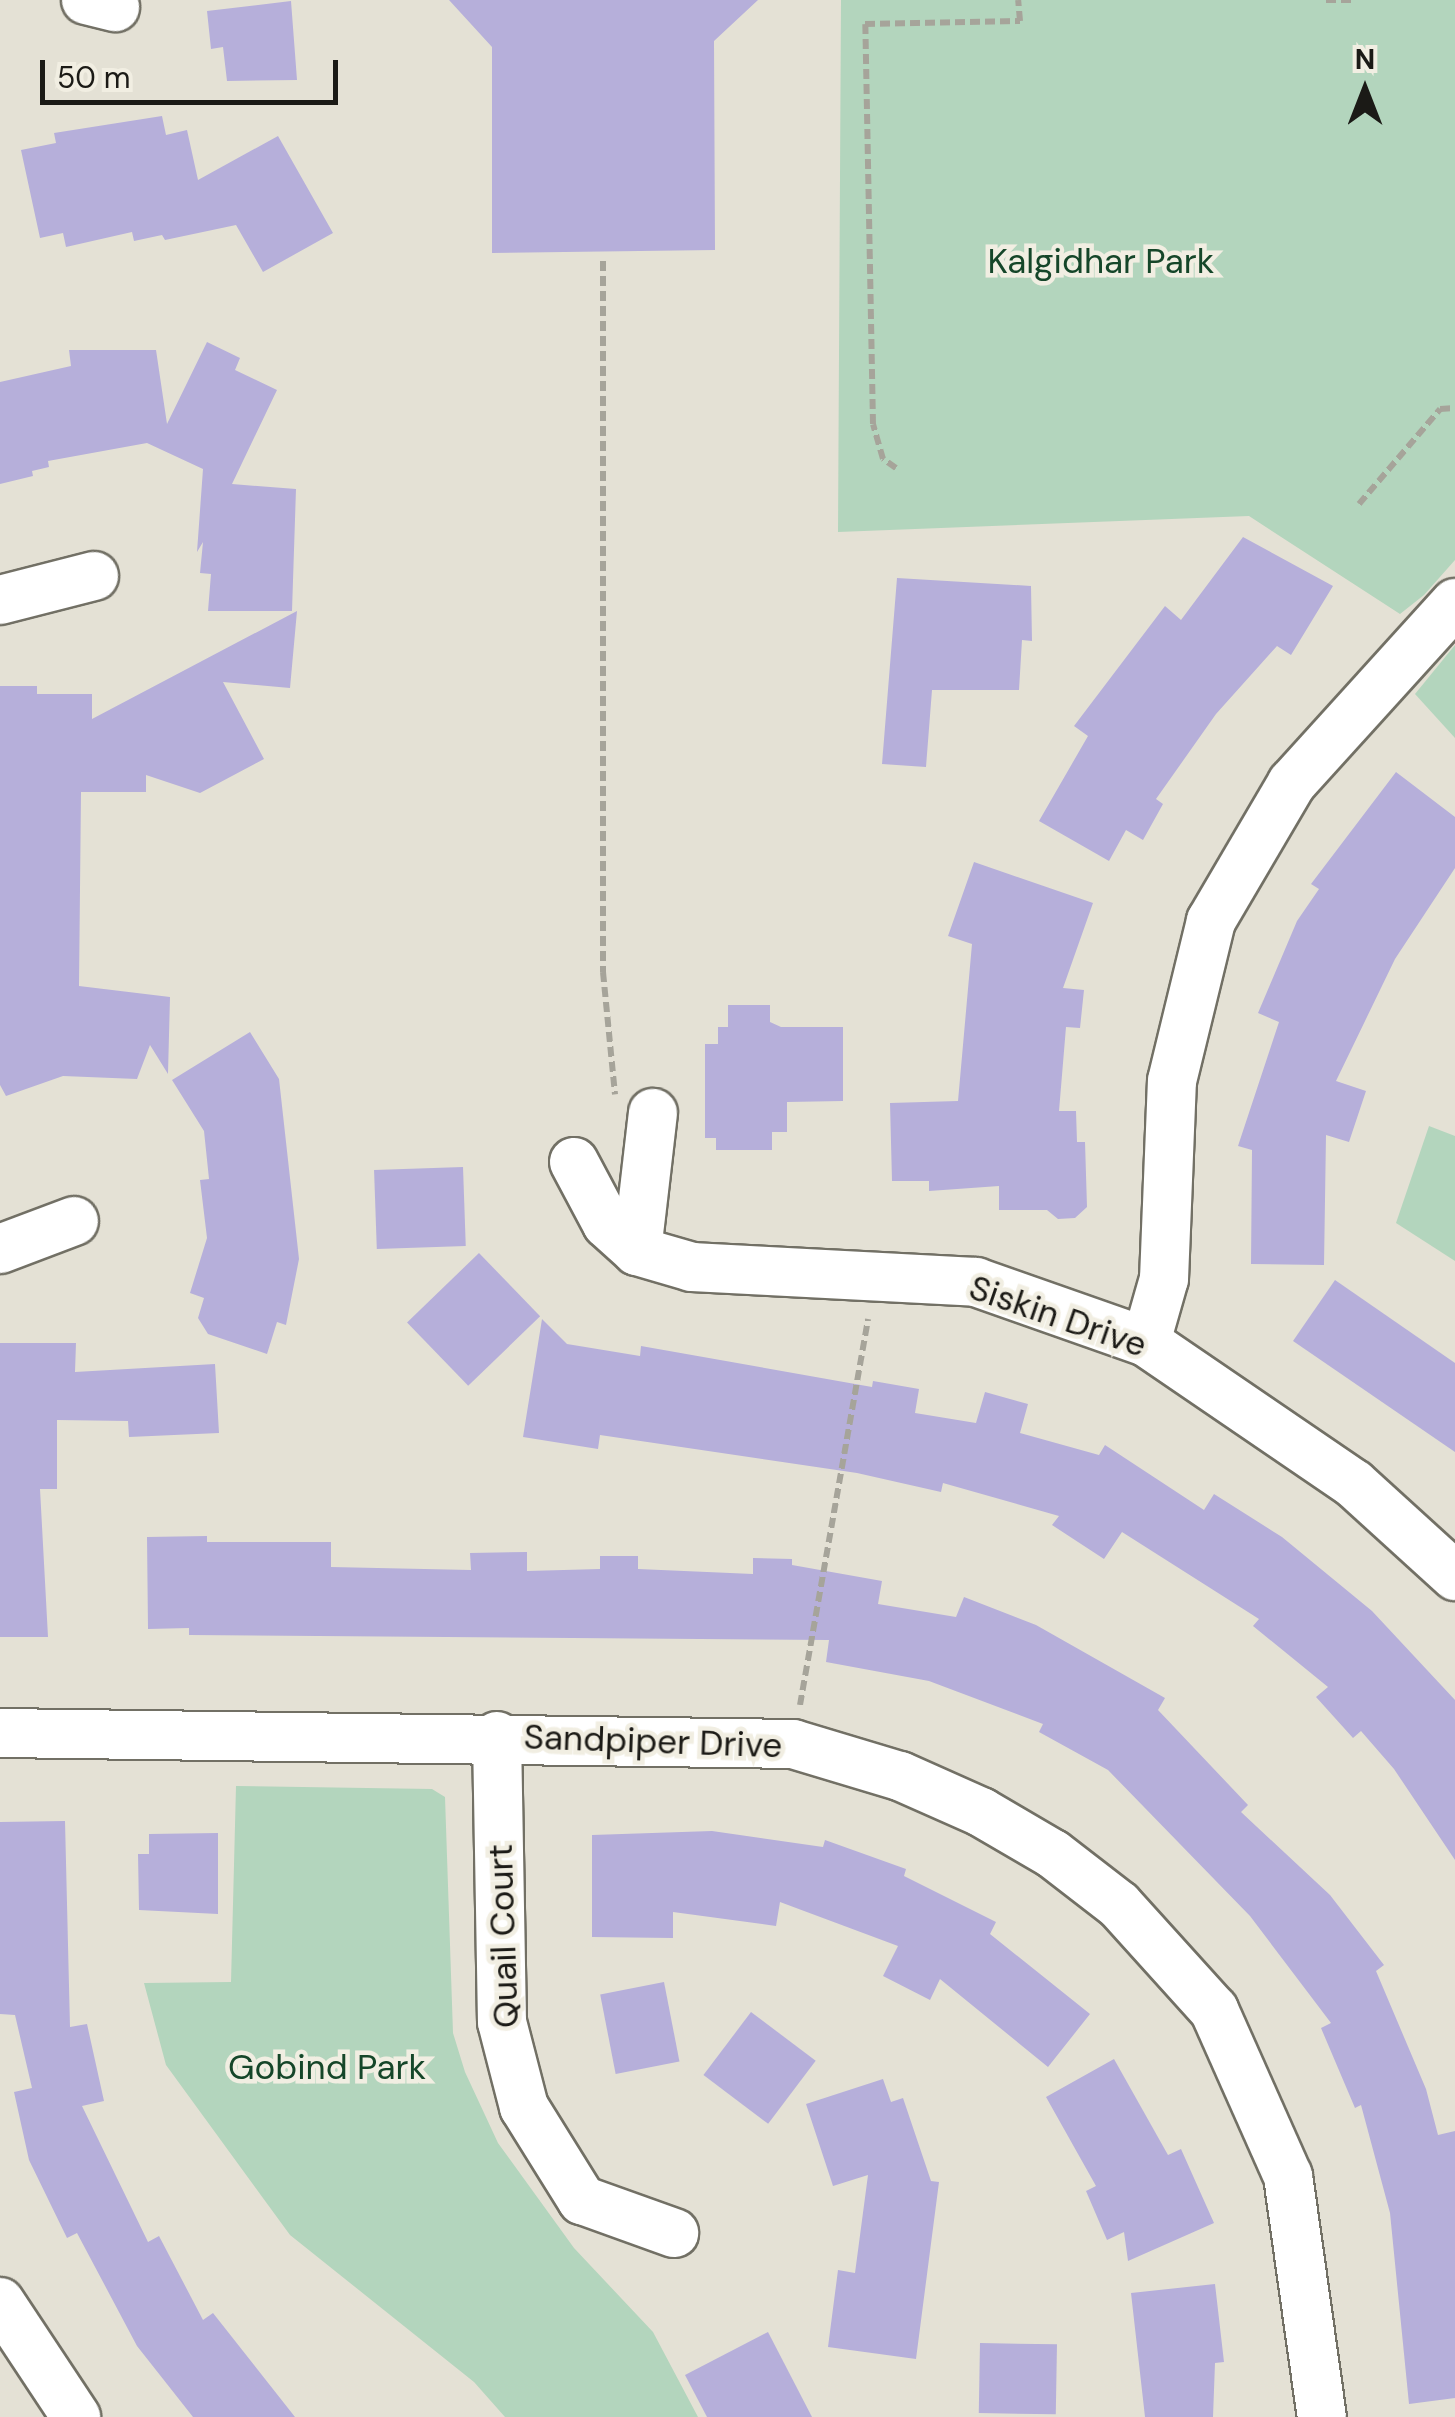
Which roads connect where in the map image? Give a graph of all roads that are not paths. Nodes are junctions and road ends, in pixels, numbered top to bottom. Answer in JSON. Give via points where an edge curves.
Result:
{"nodes":[{"id":1,"x":94,"y":576,"type":"dead end"},
{"id":2,"x":0,"y":600,"type":"edge"},
{"id":3,"x":1455,"y":602,"type":"edge"},
{"id":4,"x":653,"y":1112,"type":"road end"},
{"id":5,"x":574,"y":1162,"type":"dead end"},
{"id":6,"x":74,"y":1221,"type":"dead end"},
{"id":7,"x":0,"y":1249,"type":"edge"},
{"id":8,"x":637,"y":1251,"type":"junction"},
{"id":9,"x":1146,"y":1342,"type":"junction"},
{"id":10,"x":1455,"y":1576,"type":"edge"},
{"id":11,"x":0,"y":1733,"type":"edge"},
{"id":12,"x":497,"y":1736,"type":"junction"},
{"id":13,"x":674,"y":2233,"type":"dead end"},
{"id":14,"x":0,"y":2302,"type":"edge"},
{"id":15,"x":76,"y":2417,"type":"edge"},
{"id":16,"x":1322,"y":2417,"type":"edge"}],
"edges":[{"from":1,"to":2,"type":"street"},
{"from":3,"to":9,"type":"street","via":[[1292,783],[1211,921],[1172,1081],[1164,1279]]},
{"from":4,"to":8,"type":"street"},
{"from":5,"to":8,"type":"street","name":"Siskin Drive","via":[[606,1224]]},
{"from":6,"to":7,"type":"street"},
{"from":8,"to":9,"type":"street","name":"Siskin Drive","via":[[692,1268],[976,1282]]},
{"from":9,"to":10,"type":"street","name":"Siskin Drive","via":[[1354,1484]]},
{"from":11,"to":12,"type":"street","name":"Sandpiper Drive"},
{"from":12,"to":13,"type":"street","name":"Quail Court","via":[[502,2022],[524,2107],[582,2200]]},
{"from":12,"to":16,"type":"street","name":"Sandpiper Drive","via":[[794,1744],[900,1776],[1052,1854],[1119,1904],[1214,2010],[1288,2176]]},
{"from":14,"to":15,"type":"street"}]}
